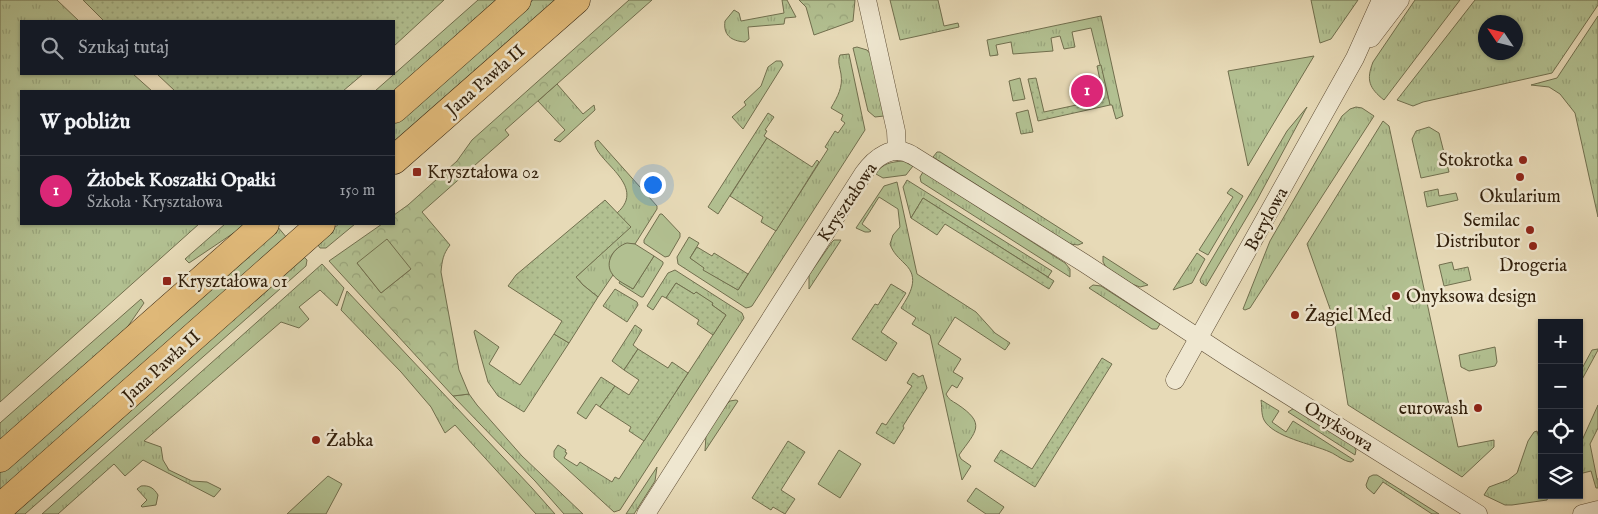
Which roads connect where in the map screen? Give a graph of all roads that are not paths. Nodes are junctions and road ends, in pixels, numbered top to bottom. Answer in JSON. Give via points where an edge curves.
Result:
{"nodes":[{"id":1,"x":517,"y":0,"type":"edge"},
{"id":2,"x":576,"y":0,"type":"edge"},
{"id":3,"x":867,"y":0,"type":"edge"},
{"id":4,"x":1381,"y":0,"type":"edge"},
{"id":5,"x":1400,"y":0,"type":"edge"},
{"id":6,"x":1355,"y":58,"type":"junction"},
{"id":7,"x":395,"y":108,"type":"edge"},
{"id":8,"x":897,"y":151,"type":"junction"},
{"id":9,"x":395,"y":159,"type":"edge"},
{"id":10,"x":263,"y":225,"type":"edge"},
{"id":11,"x":320,"y":225,"type":"edge"},
{"id":12,"x":1200,"y":337,"type":"junction"},
{"id":13,"x":1175,"y":380,"type":"dead end"},
{"id":14,"x":0,"y":458,"type":"edge"},
{"id":15,"x":0,"y":508,"type":"edge"},
{"id":16,"x":1598,"y":510,"type":"edge"},
{"id":17,"x":646,"y":514,"type":"edge"},
{"id":18,"x":1478,"y":514,"type":"edge"},
{"id":19,"x":1582,"y":514,"type":"edge"}],
"edges":[{"from":1,"to":7,"type":"main road"},
{"from":2,"to":9,"type":"main road","name":"Jana Pawła II"},
{"from":3,"to":8,"type":"street","via":[[896,131]]},
{"from":4,"to":6,"type":"street","name":"Berylowa"},
{"from":5,"to":6,"type":"street","name":"Berylowa"},
{"from":6,"to":12,"type":"street","name":"Berylowa"},
{"from":8,"to":12,"type":"street","name":"Kryształowa","via":[[906,151]]},
{"from":8,"to":17,"type":"street","name":"Kryształowa","via":[[880,156],[863,174]]},
{"from":10,"to":14,"type":"main road"},
{"from":11,"to":15,"type":"main road","name":"Jana Pawła II"},
{"from":12,"to":13,"type":"street","name":"Berylowa"},
{"from":12,"to":18,"type":"street","name":"Onyksowa"},
{"from":16,"to":19,"type":"street"}]}
